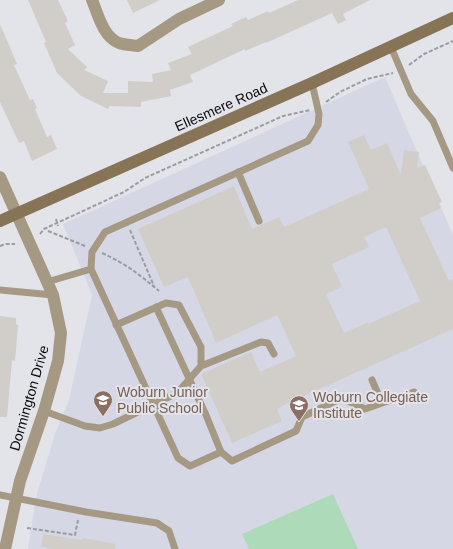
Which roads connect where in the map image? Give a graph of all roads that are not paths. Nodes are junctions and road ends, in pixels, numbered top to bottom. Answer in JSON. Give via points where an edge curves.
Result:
{"nodes":[{"id":1,"x":92,"y":0,"type":"edge"},
{"id":2,"x":219,"y":0,"type":"edge"},
{"id":3,"x":453,"y":18,"type":"edge"},
{"id":4,"x":391,"y":47,"type":"junction"},
{"id":5,"x":312,"y":83,"type":"junction"},
{"id":6,"x":453,"y":168,"type":"edge"},
{"id":7,"x":238,"y":172,"type":"junction"},
{"id":8,"x":0,"y":177,"type":"edge"},
{"id":9,"x":16,"y":214,"type":"junction"},
{"id":10,"x":0,"y":221,"type":"edge"},
{"id":11,"x":259,"y":221,"type":"dead end"},
{"id":12,"x":91,"y":269,"type":"junction"},
{"id":13,"x":47,"y":282,"type":"junction"},
{"id":14,"x":0,"y":290,"type":"edge"},
{"id":15,"x":53,"y":295,"type":"junction"},
{"id":16,"x":156,"y":307,"type":"junction"},
{"id":17,"x":116,"y":325,"type":"junction"},
{"id":18,"x":274,"y":354,"type":"dead end"},
{"id":19,"x":201,"y":366,"type":"junction"},
{"id":20,"x":189,"y":380,"type":"junction"},
{"id":21,"x":372,"y":380,"type":"dead end"},
{"id":22,"x":414,"y":392,"type":"dead end"},
{"id":23,"x":382,"y":403,"type":"junction"},
{"id":24,"x":154,"y":405,"type":"junction"},
{"id":25,"x":44,"y":410,"type":"junction"},
{"id":26,"x":221,"y":452,"type":"junction"},
{"id":27,"x":0,"y":495,"type":"edge"},
{"id":28,"x":16,"y":498,"type":"junction"},
{"id":29,"x":5,"y":549,"type":"edge"},
{"id":30,"x":175,"y":549,"type":"edge"}],
"edges":[{"from":1,"to":2,"type":"street","via":[[109,36],[117,42],[138,46],[178,18]]},
{"from":3,"to":4,"type":"main road","name":"Ellesmere Road"},
{"from":4,"to":5,"type":"main road","name":"Ellesmere Road"},
{"from":4,"to":6,"type":"lane","via":[[411,94],[433,121]]},
{"from":5,"to":7,"type":"lane","via":[[319,114],[318,125],[308,141]]},
{"from":5,"to":9,"type":"main road","name":"Ellesmere Road"},
{"from":7,"to":11,"type":"lane"},
{"from":7,"to":12,"type":"lane","via":[[105,232],[92,252]]},
{"from":8,"to":9,"type":"street","name":"Dormington Drive"},
{"from":9,"to":10,"type":"main road","name":"Ellesmere Road"},
{"from":9,"to":13,"type":"street","name":"Dormington Drive"},
{"from":12,"to":13,"type":"lane"},
{"from":12,"to":17,"type":"lane"},
{"from":13,"to":15,"type":"street","name":"Dormington Drive"},
{"from":14,"to":15,"type":"lane"},
{"from":15,"to":25,"type":"street","name":"Dormington Drive","via":[[60,325],[60,344],[58,361]]},
{"from":16,"to":17,"type":"lane"},
{"from":16,"to":19,"type":"lane","via":[[166,303],[179,305],[201,347]]},
{"from":16,"to":20,"type":"lane"},
{"from":17,"to":24,"type":"lane"},
{"from":18,"to":19,"type":"lane","via":[[268,343],[261,342]]},
{"from":19,"to":20,"type":"lane"},
{"from":20,"to":24,"type":"lane","via":[[177,393]]},
{"from":20,"to":26,"type":"lane"},
{"from":21,"to":23,"type":"lane"},
{"from":22,"to":23,"type":"lane"},
{"from":23,"to":26,"type":"lane","via":[[365,409],[342,398],[302,417],[296,431],[232,461]]},
{"from":24,"to":25,"type":"lane","via":[[100,428],[85,426]]},
{"from":24,"to":26,"type":"lane","via":[[178,458],[190,466]]},
{"from":25,"to":28,"type":"street","name":"Dormington Drive"},
{"from":27,"to":28,"type":"lane"},
{"from":28,"to":29,"type":"street","name":"Dormington Drive"},
{"from":28,"to":30,"type":"lane","via":[[157,523],[169,530]]}]}
